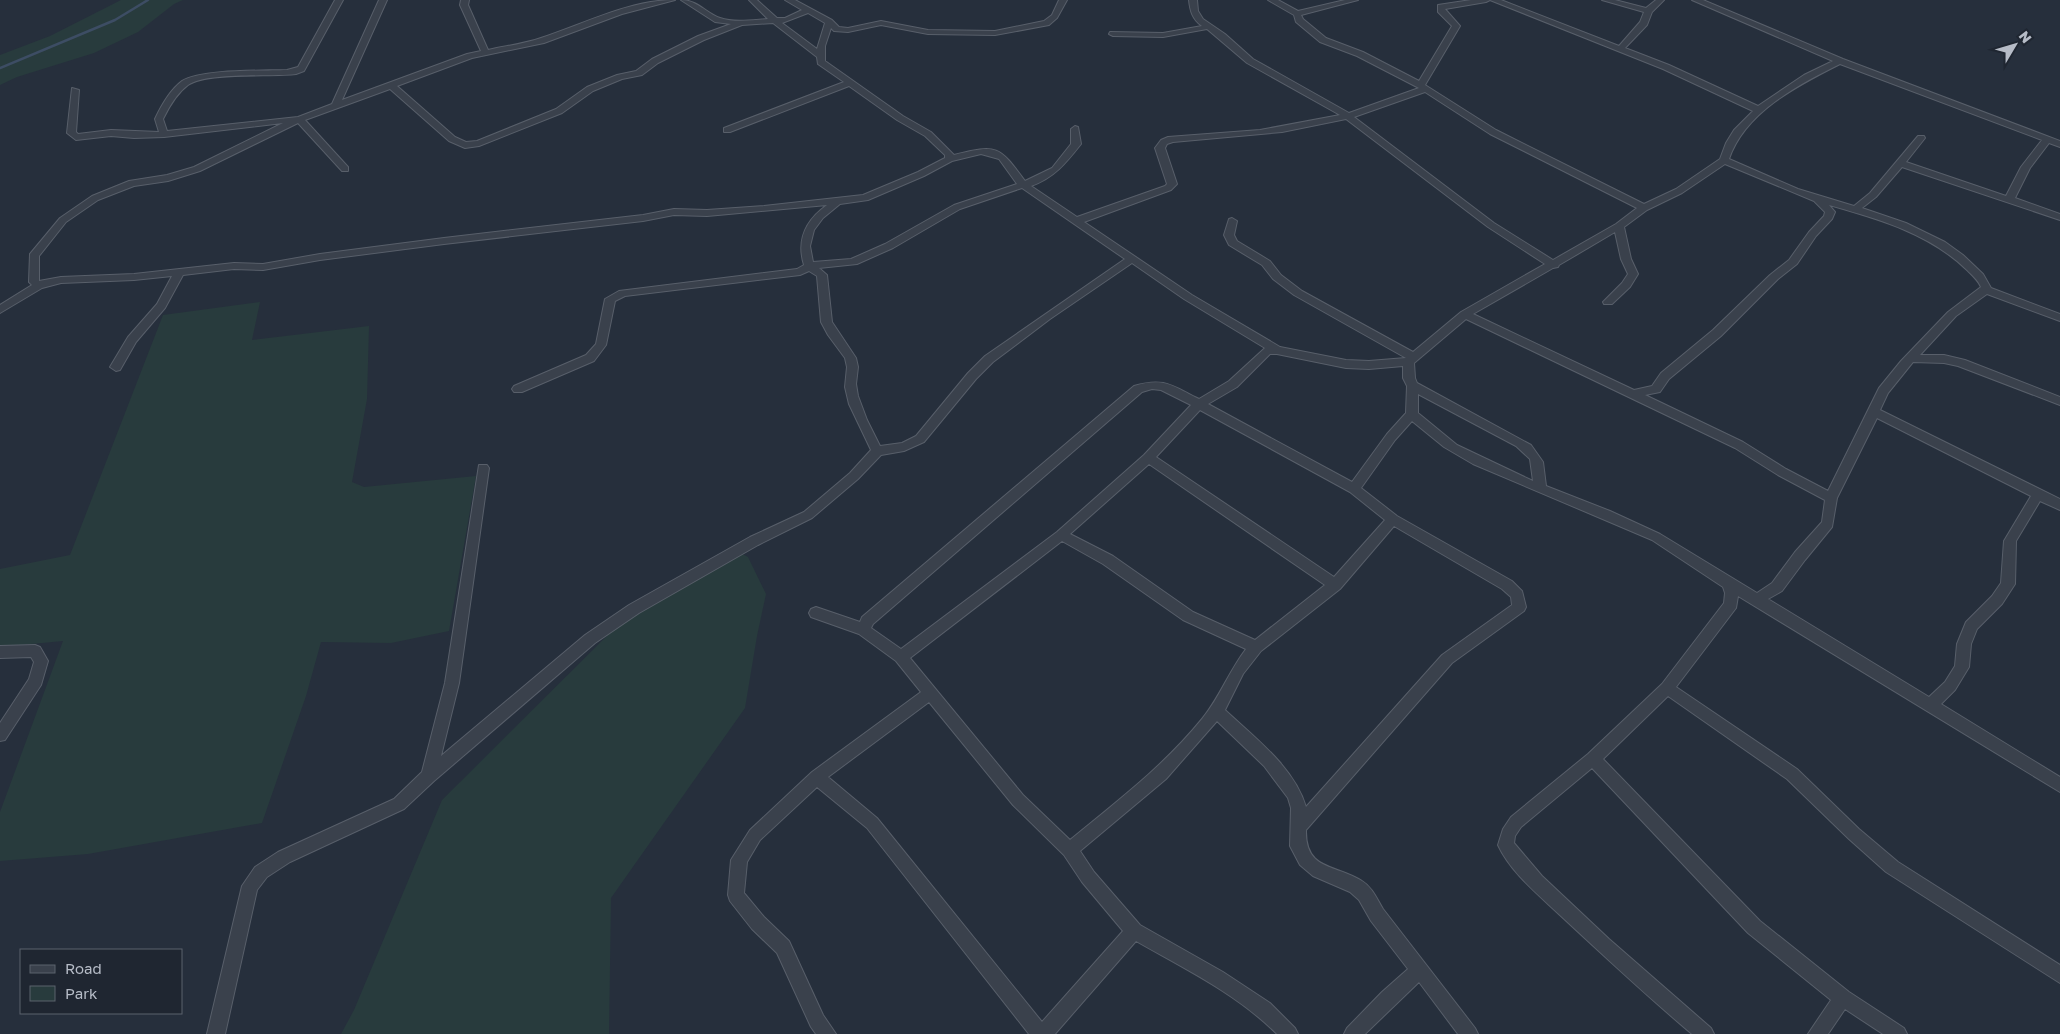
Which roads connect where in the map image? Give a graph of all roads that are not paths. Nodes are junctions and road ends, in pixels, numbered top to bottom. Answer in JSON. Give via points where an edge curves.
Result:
{"nodes":[{"id":1,"x":339,"y":0,"type":"edge"},
{"id":2,"x":383,"y":0,"type":"edge"},
{"id":3,"x":465,"y":0,"type":"edge"},
{"id":4,"x":671,"y":0,"type":"edge"},
{"id":5,"x":684,"y":0,"type":"edge"},
{"id":6,"x":753,"y":0,"type":"edge"},
{"id":7,"x":789,"y":0,"type":"edge"},
{"id":8,"x":1063,"y":0,"type":"edge"},
{"id":9,"x":1193,"y":0,"type":"edge"},
{"id":10,"x":1272,"y":0,"type":"edge"},
{"id":11,"x":1354,"y":0,"type":"edge"},
{"id":12,"x":1486,"y":0,"type":"edge"},
{"id":13,"x":1494,"y":0,"type":"edge"},
{"id":14,"x":1606,"y":0,"type":"edge"},
{"id":15,"x":1660,"y":0,"type":"edge"},
{"id":16,"x":1696,"y":0,"type":"edge"},
{"id":17,"x":1710,"y":2,"type":"edge"},
{"id":18,"x":807,"y":11,"type":"junction"},
{"id":19,"x":1648,"y":11,"type":"junction"},
{"id":20,"x":1297,"y":14,"type":"junction"},
{"id":21,"x":775,"y":21,"type":"junction"},
{"id":22,"x":829,"y":22,"type":"junction"},
{"id":23,"x":742,"y":23,"type":"junction"},
{"id":24,"x":1207,"y":27,"type":"junction"},
{"id":25,"x":1112,"y":34,"type":"dead end"},
{"id":26,"x":1621,"y":48,"type":"junction"},
{"id":27,"x":485,"y":52,"type":"junction"},
{"id":28,"x":821,"y":56,"type":"junction"},
{"id":29,"x":1840,"y":61,"type":"junction"},
{"id":30,"x":851,"y":82,"type":"junction"},
{"id":31,"x":392,"y":85,"type":"junction"},
{"id":32,"x":1424,"y":87,"type":"junction"},
{"id":33,"x":75,"y":90,"type":"dead end"},
{"id":34,"x":336,"y":104,"type":"junction"},
{"id":35,"x":1759,"y":110,"type":"junction"},
{"id":36,"x":1348,"y":116,"type":"junction"},
{"id":37,"x":299,"y":118,"type":"junction"},
{"id":38,"x":1075,"y":129,"type":"dead end"},
{"id":39,"x":727,"y":130,"type":"dead end"},
{"id":40,"x":164,"y":134,"type":"junction"},
{"id":41,"x":1921,"y":138,"type":"dead end"},
{"id":42,"x":2047,"y":140,"type":"junction"},
{"id":43,"x":2060,"y":144,"type":"edge"},
{"id":44,"x":950,"y":159,"type":"junction"},
{"id":45,"x":1724,"y":160,"type":"junction"},
{"id":46,"x":1900,"y":163,"type":"junction"},
{"id":47,"x":345,"y":169,"type":"dead end"},
{"id":48,"x":1022,"y":184,"type":"junction"},
{"id":49,"x":1818,"y":199,"type":"junction"},
{"id":50,"x":2008,"y":199,"type":"junction"},
{"id":51,"x":838,"y":202,"type":"junction"},
{"id":52,"x":1644,"y":208,"type":"junction"},
{"id":53,"x":1856,"y":209,"type":"junction"},
{"id":54,"x":2060,"y":216,"type":"edge"},
{"id":55,"x":1076,"y":221,"type":"junction"},
{"id":56,"x":1232,"y":221,"type":"dead end"},
{"id":57,"x":1619,"y":226,"type":"junction"},
{"id":58,"x":1132,"y":259,"type":"junction"},
{"id":59,"x":1554,"y":265,"type":"junction"},
{"id":60,"x":809,"y":266,"type":"junction"},
{"id":61,"x":179,"y":272,"type":"junction"},
{"id":62,"x":38,"y":286,"type":"junction"},
{"id":63,"x":1986,"y":290,"type":"junction"},
{"id":64,"x":1608,"y":302,"type":"dead end"},
{"id":65,"x":0,"y":310,"type":"edge"},
{"id":66,"x":1465,"y":314,"type":"junction"},
{"id":67,"x":2060,"y":318,"type":"edge"},
{"id":68,"x":1277,"y":350,"type":"junction"},
{"id":69,"x":1912,"y":358,"type":"junction"},
{"id":70,"x":1411,"y":359,"type":"junction"},
{"id":71,"x":116,"y":366,"type":"dead end"},
{"id":72,"x":1413,"y":386,"type":"junction"},
{"id":73,"x":518,"y":389,"type":"dead end"},
{"id":74,"x":1656,"y":389,"type":"junction"},
{"id":75,"x":1633,"y":394,"type":"junction"},
{"id":76,"x":2060,"y":401,"type":"edge"},
{"id":77,"x":1199,"y":404,"type":"junction"},
{"id":78,"x":1666,"y":409,"type":"junction"},
{"id":79,"x":1873,"y":411,"type":"junction"},
{"id":80,"x":1412,"y":414,"type":"junction"},
{"id":81,"x":877,"y":451,"type":"junction"},
{"id":82,"x":1148,"y":458,"type":"junction"},
{"id":83,"x":483,"y":468,"type":"dead end"},
{"id":84,"x":1540,"y":487,"type":"junction"},
{"id":85,"x":1354,"y":489,"type":"junction"},
{"id":86,"x":2038,"y":494,"type":"junction"},
{"id":87,"x":1830,"y":498,"type":"junction"},
{"id":88,"x":2060,"y":504,"type":"edge"},
{"id":89,"x":1394,"y":520,"type":"junction"},
{"id":90,"x":1061,"y":535,"type":"junction"},
{"id":91,"x":1730,"y":584,"type":"junction"},
{"id":92,"x":1335,"y":585,"type":"junction"},
{"id":93,"x":1757,"y":599,"type":"junction"},
{"id":94,"x":816,"y":613,"type":"dead end"},
{"id":95,"x":864,"y":630,"type":"junction"},
{"id":96,"x":1256,"y":647,"type":"junction"},
{"id":97,"x":0,"y":652,"type":"edge"},
{"id":98,"x":901,"y":657,"type":"junction"},
{"id":99,"x":1666,"y":688,"type":"junction"},
{"id":100,"x":930,"y":692,"type":"junction"},
{"id":101,"x":1930,"y":705,"type":"junction"},
{"id":102,"x":1216,"y":710,"type":"junction"},
{"id":103,"x":0,"y":736,"type":"edge"},
{"id":104,"x":1593,"y":759,"type":"junction"},
{"id":105,"x":429,"y":776,"type":"junction"},
{"id":106,"x":817,"y":776,"type":"junction"},
{"id":107,"x":2060,"y":785,"type":"edge"},
{"id":108,"x":1299,"y":827,"type":"junction"},
{"id":109,"x":1070,"y":850,"type":"junction"},
{"id":110,"x":1134,"y":931,"type":"junction"},
{"id":111,"x":1420,"y":970,"type":"junction"},
{"id":112,"x":2060,"y":975,"type":"edge"},
{"id":113,"x":1843,"y":998,"type":"junction"},
{"id":114,"x":216,"y":1034,"type":"edge"},
{"id":115,"x":827,"y":1034,"type":"edge"},
{"id":116,"x":1042,"y":1034,"type":"edge"},
{"id":117,"x":1289,"y":1034,"type":"edge"},
{"id":118,"x":1353,"y":1034,"type":"edge"},
{"id":119,"x":1469,"y":1034,"type":"edge"},
{"id":120,"x":1705,"y":1034,"type":"edge"},
{"id":121,"x":1817,"y":1034,"type":"edge"},
{"id":122,"x":1898,"y":1034,"type":"edge"}],
"edges":[{"from":1,"to":40,"type":"street","via":[[301,69],[187,82],[159,119]]},
{"from":2,"to":34,"type":"street"},
{"from":3,"to":27,"type":"street","via":[[464,5]]},
{"from":4,"to":27,"type":"street","via":[[620,12],[541,41]]},
{"from":5,"to":23,"type":"street","via":[[718,20]]},
{"from":6,"to":21,"type":"street"},
{"from":7,"to":18,"type":"street"},
{"from":8,"to":22,"type":"street","via":[[1052,21],[995,33],[928,32],[881,23],[842,30]]},
{"from":9,"to":24,"type":"street","via":[[1194,11]]},
{"from":10,"to":20,"type":"street"},
{"from":11,"to":20,"type":"street"},
{"from":12,"to":32,"type":"street","via":[[1441,7],[1456,26]]},
{"from":13,"to":26,"type":"street"},
{"from":14,"to":19,"type":"street"},
{"from":15,"to":19,"type":"street"},
{"from":16,"to":17,"type":"street"},
{"from":17,"to":29,"type":"street"},
{"from":18,"to":21,"type":"street"},
{"from":18,"to":22,"type":"street"},
{"from":19,"to":26,"type":"street","via":[[1644,23]]},
{"from":20,"to":32,"type":"street","via":[[1299,20],[1323,40],[1360,54]]},
{"from":21,"to":23,"type":"street"},
{"from":21,"to":28,"type":"street"},
{"from":22,"to":28,"type":"street"},
{"from":23,"to":31,"type":"street","via":[[701,38],[655,61],[639,73],[590,89],[559,111],[465,146],[452,139]]},
{"from":24,"to":25,"type":"street","via":[[1156,36]]},
{"from":24,"to":36,"type":"street","via":[[1250,61]]},
{"from":26,"to":35,"type":"street"},
{"from":27,"to":31,"type":"street"},
{"from":28,"to":30,"type":"street","via":[[821,62]]},
{"from":29,"to":35,"type":"street","via":[[1807,77]]},
{"from":29,"to":42,"type":"street"},
{"from":30,"to":39,"type":"street"},
{"from":30,"to":44,"type":"street","via":[[928,134],[950,154]]},
{"from":31,"to":34,"type":"street"},
{"from":32,"to":36,"type":"street"},
{"from":32,"to":52,"type":"street","via":[[1492,132]]},
{"from":33,"to":40,"type":"street","via":[[72,133],[76,137],[111,133]]},
{"from":34,"to":37,"type":"street"},
{"from":35,"to":45,"type":"street","via":[[1736,132]]},
{"from":36,"to":55,"type":"street","via":[[1234,136],[1171,139],[1160,148],[1172,184],[1168,188]]},
{"from":36,"to":59,"type":"street","via":[[1483,220]]},
{"from":37,"to":40,"type":"street"},
{"from":37,"to":47,"type":"street"},
{"from":37,"to":62,"type":"street","via":[[197,169],[168,178],[132,183],[94,198],[63,220],[34,256],[34,282]]},
{"from":38,"to":48,"type":"street","via":[[1076,144],[1055,170],[1038,180]]},
{"from":41,"to":46,"type":"street"},
{"from":42,"to":43,"type":"street"},
{"from":42,"to":50,"type":"street","via":[[2026,167]]},
{"from":44,"to":48,"type":"street","via":[[982,151],[994,153],[1002,157]]},
{"from":44,"to":51,"type":"street","via":[[876,194]]},
{"from":45,"to":49,"type":"street"},
{"from":45,"to":52,"type":"street","via":[[1679,191]]},
{"from":46,"to":50,"type":"street"},
{"from":46,"to":53,"type":"street","via":[[1873,195]]},
{"from":48,"to":55,"type":"street"},
{"from":48,"to":60,"type":"street","via":[[957,207],[889,246],[853,262]]},
{"from":49,"to":53,"type":"street"},
{"from":49,"to":74,"type":"street","via":[[1830,212],[1829,217],[1812,234],[1793,262],[1665,376]]},
{"from":50,"to":54,"type":"street"},
{"from":51,"to":60,"type":"street","via":[[808,230],[804,251]]},
{"from":51,"to":61,"type":"street","via":[[707,213],[674,212],[263,267],[234,266]]},
{"from":52,"to":57,"type":"street"},
{"from":53,"to":63,"type":"street","via":[[1912,230],[1952,251],[1963,258],[1983,281]]},
{"from":55,"to":58,"type":"street"},
{"from":56,"to":70,"type":"street","via":[[1229,235],[1233,243],[1266,263],[1277,277],[1298,293]]},
{"from":57,"to":59,"type":"street"},
{"from":57,"to":64,"type":"street","via":[[1626,259],[1633,274]]},
{"from":58,"to":68,"type":"street"},
{"from":58,"to":81,"type":"street","via":[[989,359],[920,439],[904,447]]},
{"from":59,"to":66,"type":"street"},
{"from":60,"to":73,"type":"street","via":[[800,272],[623,293],[610,299],[601,345],[590,358]]},
{"from":60,"to":81,"type":"street","via":[[822,276],[822,308],[826,322],[848,351],[853,365],[851,386],[859,417]]},
{"from":61,"to":62,"type":"street","via":[[61,280]]},
{"from":61,"to":71,"type":"street","via":[[161,306],[132,340]]},
{"from":62,"to":65,"type":"street"},
{"from":63,"to":67,"type":"street"},
{"from":63,"to":69,"type":"street","via":[[1952,314]]},
{"from":66,"to":70,"type":"street"},
{"from":66,"to":75,"type":"street"},
{"from":68,"to":70,"type":"street","via":[[1346,364]]},
{"from":68,"to":77,"type":"street","via":[[1267,351],[1233,384]]},
{"from":69,"to":76,"type":"street","via":[[1961,363]]},
{"from":69,"to":79,"type":"street","via":[[1883,390]]},
{"from":70,"to":72,"type":"street","via":[[1409,378]]},
{"from":72,"to":80,"type":"street"},
{"from":72,"to":84,"type":"street","via":[[1532,452],[1538,461]]},
{"from":74,"to":75,"type":"street"},
{"from":74,"to":78,"type":"street"},
{"from":75,"to":78,"type":"street"},
{"from":77,"to":82,"type":"street"},
{"from":77,"to":85,"type":"street"},
{"from":77,"to":95,"type":"street","via":[[1163,386],[1138,389],[867,622]]},
{"from":78,"to":87,"type":"street","via":[[1739,445]]},
{"from":79,"to":86,"type":"street"},
{"from":79,"to":87,"type":"street"},
{"from":80,"to":84,"type":"street","via":[[1451,447],[1518,480]]},
{"from":80,"to":85,"type":"street","via":[[1391,437]]},
{"from":81,"to":105,"type":"street","via":[[854,476],[808,515],[745,546],[634,609],[590,639]]},
{"from":82,"to":90,"type":"street"},
{"from":82,"to":92,"type":"street"},
{"from":83,"to":105,"type":"street","via":[[452,683]]},
{"from":84,"to":91,"type":"street","via":[[1655,537]]},
{"from":85,"to":89,"type":"street"},
{"from":86,"to":88,"type":"street"},
{"from":86,"to":101,"type":"street","via":[[2010,541],[2008,584],[1971,626],[1964,644],[1962,667],[1950,686]]},
{"from":87,"to":93,"type":"street","via":[[1828,524],[1777,588]]},
{"from":89,"to":92,"type":"street"},
{"from":89,"to":108,"type":"street","via":[[1507,586],[1517,595],[1519,607],[1447,659]]},
{"from":90,"to":96,"type":"street","via":[[1108,560],[1188,616]]},
{"from":90,"to":98,"type":"street"},
{"from":91,"to":93,"type":"street"},
{"from":91,"to":99,"type":"street","via":[[1731,604]]},
{"from":92,"to":96,"type":"street"},
{"from":93,"to":101,"type":"street"},
{"from":94,"to":95,"type":"street"},
{"from":95,"to":98,"type":"street"},
{"from":96,"to":102,"type":"street","via":[[1238,670]]},
{"from":97,"to":103,"type":"street","via":[[35,651],[41,661],[36,680]]},
{"from":98,"to":100,"type":"street"},
{"from":99,"to":104,"type":"street"},
{"from":99,"to":112,"type":"street","via":[[1792,774],[1892,867]]},
{"from":100,"to":106,"type":"street"},
{"from":100,"to":109,"type":"street","via":[[1018,800]]},
{"from":101,"to":107,"type":"street"},
{"from":102,"to":108,"type":"street","via":[[1269,760],[1295,794]]},
{"from":102,"to":109,"type":"street","via":[[1161,774]]},
{"from":104,"to":113,"type":"street","via":[[1754,927]]},
{"from":104,"to":120,"type":"street","via":[[1516,822],[1508,834],[1506,845],[1514,859],[1568,912]]},
{"from":105,"to":114,"type":"street","via":[[399,804],[284,857],[260,872],[250,886]]},
{"from":106,"to":115,"type":"street","via":[[755,836],[739,860],[736,895],[783,947],[817,1021]]},
{"from":106,"to":116,"type":"street","via":[[872,823]]},
{"from":108,"to":111,"type":"street","via":[[1298,846],[1306,860],[1318,871],[1356,886],[1365,894],[1377,915]]},
{"from":109,"to":110,"type":"street","via":[[1088,877]]},
{"from":110,"to":116,"type":"street"},
{"from":110,"to":117,"type":"street","via":[[1218,978],[1256,1004]]},
{"from":111,"to":118,"type":"street"},
{"from":111,"to":119,"type":"street"},
{"from":113,"to":121,"type":"street"},
{"from":113,"to":122,"type":"street"}]}
